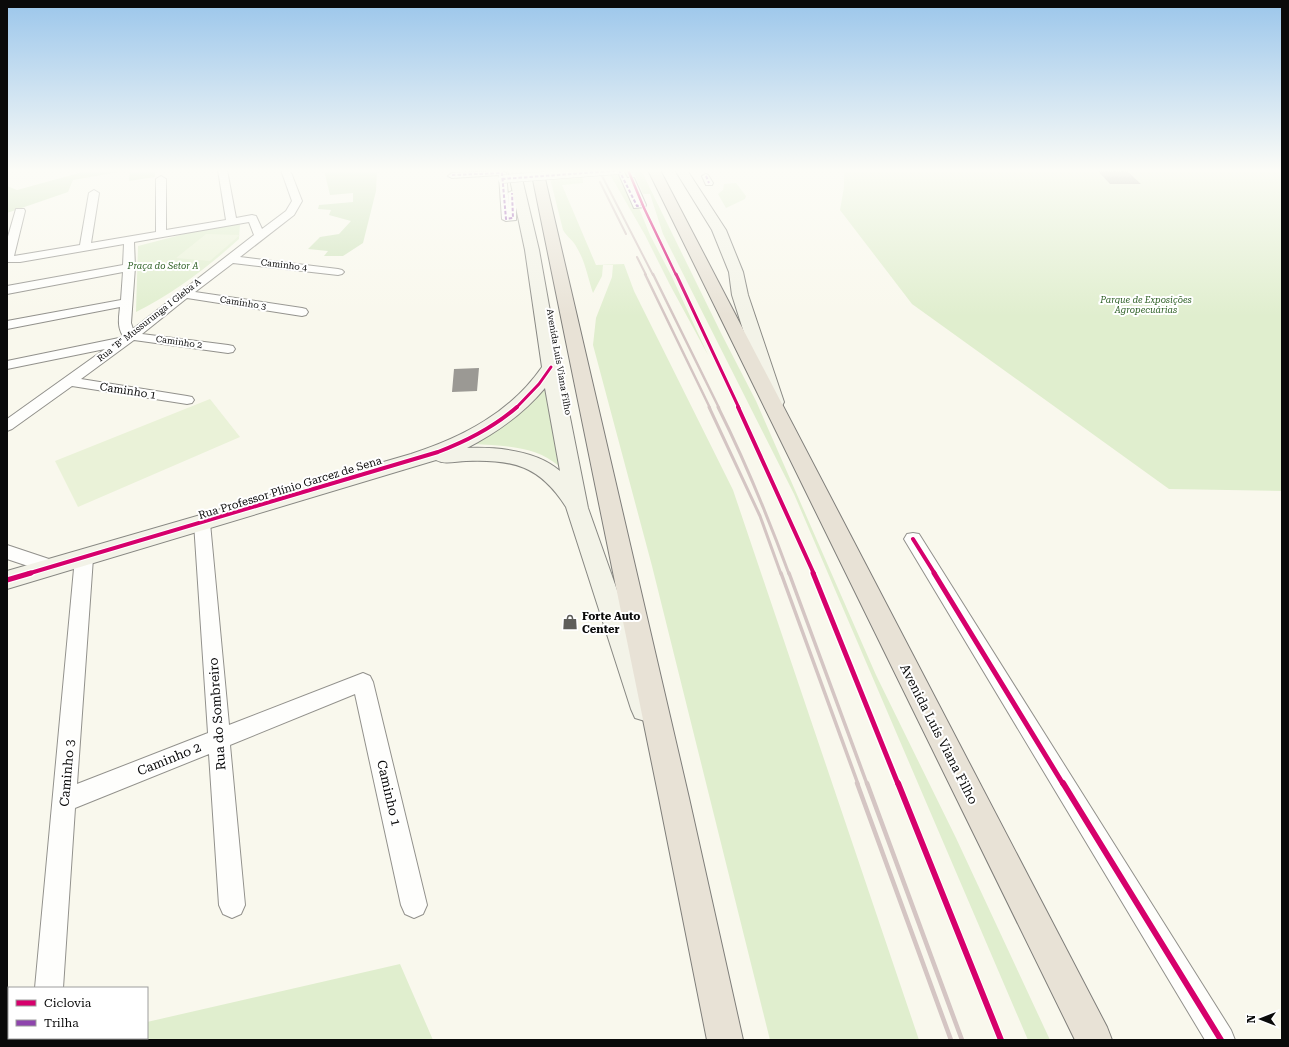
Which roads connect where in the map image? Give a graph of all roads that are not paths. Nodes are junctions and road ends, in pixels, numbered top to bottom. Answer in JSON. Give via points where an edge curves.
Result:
{"nodes":[{"id":1,"x":18,"y":219,"type":"edge"},
{"id":2,"x":90,"y":219,"type":"edge"},
{"id":3,"x":161,"y":219,"type":"edge"},
{"id":4,"x":246,"y":219,"type":"edge"},
{"id":5,"x":259,"y":219,"type":"edge"},
{"id":6,"x":282,"y":219,"type":"edge"},
{"id":7,"x":522,"y":219,"type":"edge"},
{"id":8,"x":548,"y":219,"type":"edge"},
{"id":9,"x":679,"y":219,"type":"edge"},
{"id":10,"x":712,"y":219,"type":"edge"},
{"id":11,"x":232,"y":221,"type":"joint"},
{"id":12,"x":161,"y":234,"type":"junction"},
{"id":13,"x":260,"y":236,"type":"junction"},
{"id":14,"x":129,"y":239,"type":"junction"},
{"id":15,"x":85,"y":247,"type":"junction"},
{"id":16,"x":229,"y":259,"type":"junction"},
{"id":17,"x":129,"y":267,"type":"junction"},
{"id":18,"x":338,"y":272,"type":"dead end"},
{"id":19,"x":7,"y":290,"type":"edge"},
{"id":20,"x":184,"y":294,"type":"junction"},
{"id":21,"x":128,"y":302,"type":"junction"},
{"id":22,"x":302,"y":312,"type":"dead end"},
{"id":23,"x":7,"y":325,"type":"edge"},
{"id":24,"x":128,"y":338,"type":"junction"},
{"id":25,"x":228,"y":349,"type":"dead end"},
{"id":26,"x":7,"y":365,"type":"edge"},
{"id":27,"x":551,"y":367,"type":"junction"},
{"id":28,"x":70,"y":381,"type":"junction"},
{"id":29,"x":187,"y":400,"type":"dead end"},
{"id":30,"x":7,"y":426,"type":"edge"},
{"id":31,"x":784,"y":428,"type":"junction"},
{"id":32,"x":425,"y":457,"type":"junction"},
{"id":33,"x":577,"y":508,"type":"junction"},
{"id":34,"x":202,"y":523,"type":"junction"},
{"id":35,"x":913,"y":539,"type":"dead end"},
{"id":36,"x":7,"y":552,"type":"edge"},
{"id":37,"x":84,"y":558,"type":"junction"},
{"id":38,"x":52,"y":567,"type":"junction"},
{"id":39,"x":7,"y":580,"type":"edge"},
{"id":40,"x":363,"y":682,"type":"joint"},
{"id":41,"x":218,"y":739,"type":"junction"},
{"id":42,"x":674,"y":798,"type":"junction"},
{"id":43,"x":64,"y":801,"type":"junction"},
{"id":44,"x":232,"y":905,"type":"dead end"},
{"id":45,"x":414,"y":905,"type":"dead end"},
{"id":46,"x":49,"y":987,"type":"edge"},
{"id":47,"x":725,"y":1040,"type":"edge"},
{"id":48,"x":1094,"y":1040,"type":"edge"},
{"id":49,"x":1221,"y":1040,"type":"edge"}],
"edges":[{"from":1,"to":15,"type":"street","via":[[8,256],[10,259]]},
{"from":2,"to":15,"type":"street"},
{"from":3,"to":12,"type":"street"},
{"from":4,"to":11,"type":"street"},
{"from":5,"to":13,"type":"street"},
{"from":6,"to":13,"type":"street","name":"Rua \"B\" Mussurunga I Gleba A"},
{"from":7,"to":27,"type":"main road","name":"Avenida Luís Viana Filho","via":[[532,250]]},
{"from":8,"to":42,"type":"highway","name":"Avenida Luís Viana Filho"},
{"from":9,"to":31,"type":"highway","name":"Avenida Luís Viana Filho"},
{"from":10,"to":31,"type":"main road","name":"Avenida Luís Viana Filho","via":[[736,272],[740,295]]},
{"from":11,"to":12,"type":"street"},
{"from":12,"to":14,"type":"street"},
{"from":13,"to":16,"type":"street","name":"Rua \"B\" Mussurunga I Gleba A"},
{"from":14,"to":15,"type":"street"},
{"from":14,"to":17,"type":"street"},
{"from":16,"to":18,"type":"street","name":"Caminho 4"},
{"from":16,"to":20,"type":"street","name":"Rua \"B\" Mussurunga I Gleba A"},
{"from":17,"to":19,"type":"street"},
{"from":17,"to":21,"type":"street"},
{"from":20,"to":22,"type":"street","name":"Caminho 3"},
{"from":20,"to":24,"type":"street","name":"Rua \"B\" Mussurunga I Gleba A"},
{"from":21,"to":23,"type":"street"},
{"from":21,"to":24,"type":"street","via":[[125,328]]},
{"from":24,"to":25,"type":"street","name":"Caminho 2"},
{"from":24,"to":26,"type":"street"},
{"from":24,"to":28,"type":"street","name":"Rua \"B\" Mussurunga I Gleba A"},
{"from":27,"to":32,"type":"main road","name":"Rua Professor Plínio Garcez de Sena","via":[[532,394],[484,432]]},
{"from":27,"to":33,"type":"main road","name":"Avenida Luís Viana Filho"},
{"from":28,"to":29,"type":"street","name":"Caminho 1"},
{"from":28,"to":30,"type":"street","name":"Rua \"B\" Mussurunga I Gleba A"},
{"from":31,"to":48,"type":"highway","name":"Avenida Luís Viana Filho"},
{"from":32,"to":33,"type":"main road","name":"Rua Professor Plínio Garcez de Sena","via":[[469,453],[500,455],[526,461],[547,471],[562,485]]},
{"from":32,"to":34,"type":"main road","name":"Rua Professor Plínio Garcez de Sena"},
{"from":33,"to":42,"type":"main road","name":"Avenida Luís Viana Filho"},
{"from":34,"to":37,"type":"main road","name":"Rua Professor Plínio Garcez de Sena"},
{"from":34,"to":41,"type":"street","name":"Rua do Sombreiro"},
{"from":35,"to":49,"type":"street"},
{"from":36,"to":38,"type":"street"},
{"from":37,"to":38,"type":"main road","name":"Rua Professor Plínio Garcez de Sena"},
{"from":37,"to":43,"type":"street","name":"Caminho 3"},
{"from":38,"to":39,"type":"main road","name":"Rua Professor Plínio Garcez de Sena"},
{"from":40,"to":41,"type":"street","name":"Caminho 2"},
{"from":40,"to":45,"type":"street","name":"Caminho 1"},
{"from":41,"to":43,"type":"street","name":"Caminho 2"},
{"from":41,"to":44,"type":"street","name":"Rua do Sombreiro"},
{"from":42,"to":47,"type":"highway","name":"Avenida Luís Viana Filho"},
{"from":43,"to":46,"type":"street","name":"Caminho 3"}]}
